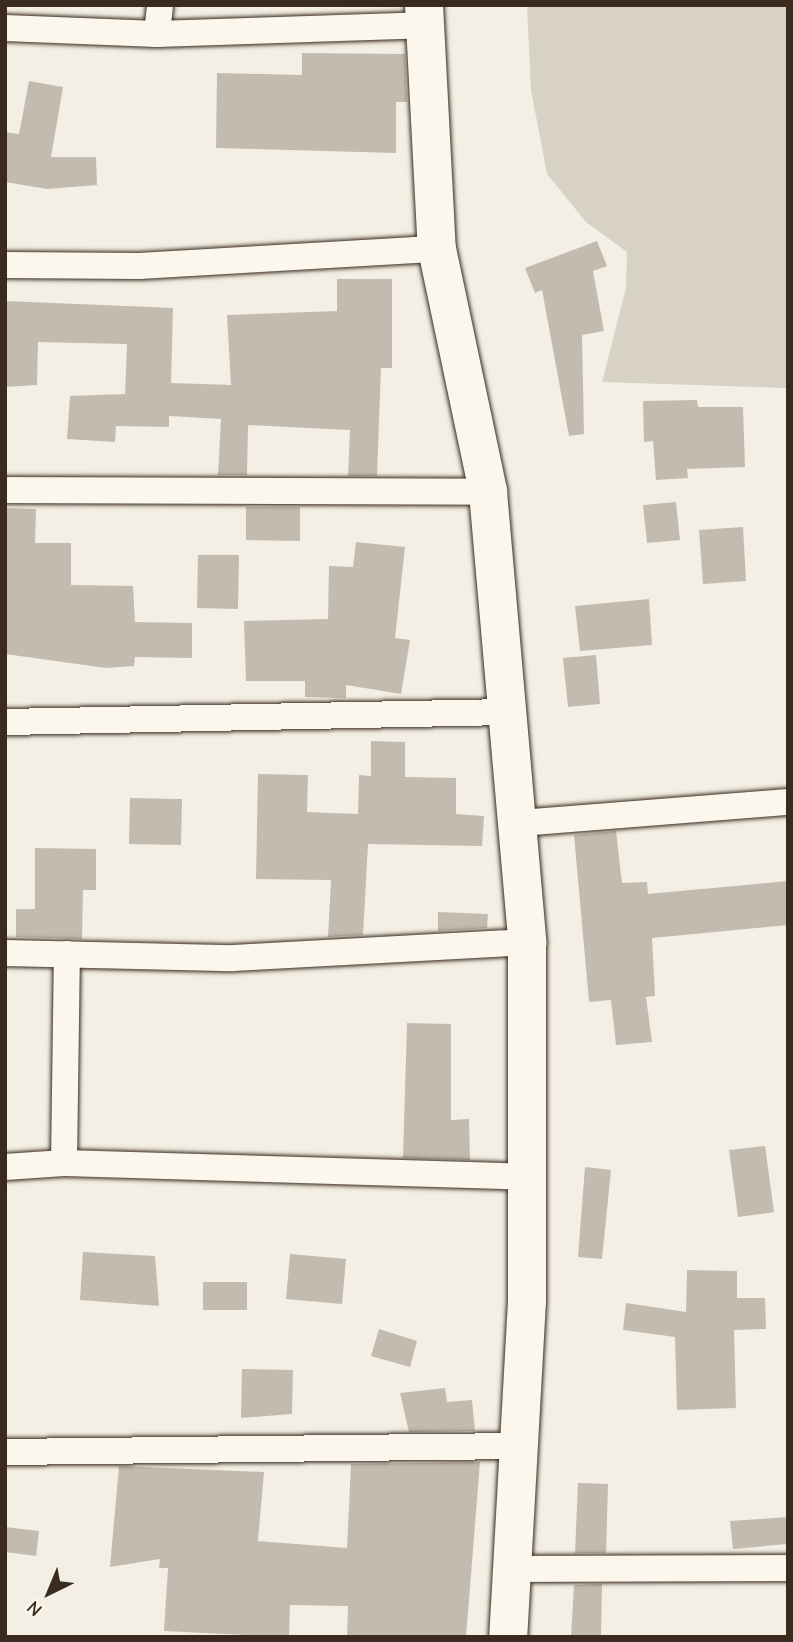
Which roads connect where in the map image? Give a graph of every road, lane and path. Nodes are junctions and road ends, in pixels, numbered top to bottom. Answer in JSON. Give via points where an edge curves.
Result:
{"nodes":[{"id":1,"x":160,"y":5,"type":"edge"},
{"id":2,"x":424,"y":15,"type":"edge"},
{"id":3,"x":5,"y":28,"type":"edge"},
{"id":4,"x":157,"y":34,"type":"junction"},
{"id":5,"x":437,"y":249,"type":"junction"},
{"id":6,"x":5,"y":265,"type":"edge"},
{"id":7,"x":5,"y":490,"type":"edge"},
{"id":8,"x":488,"y":492,"type":"junction"},
{"id":9,"x":508,"y":712,"type":"junction"},
{"id":10,"x":5,"y":722,"type":"edge"},
{"id":11,"x":788,"y":802,"type":"edge"},
{"id":12,"x":520,"y":823,"type":"junction"},
{"id":13,"x":527,"y":942,"type":"junction"},
{"id":14,"x":5,"y":953,"type":"edge"},
{"id":15,"x":67,"y":954,"type":"junction"},
{"id":16,"x":64,"y":1163,"type":"junction"},
{"id":17,"x":5,"y":1167,"type":"edge"},
{"id":18,"x":525,"y":1177,"type":"junction"},
{"id":19,"x":520,"y":1446,"type":"junction"},
{"id":20,"x":5,"y":1452,"type":"edge"},
{"id":21,"x":788,"y":1568,"type":"edge"},
{"id":22,"x":512,"y":1569,"type":"junction"},
{"id":23,"x":508,"y":1637,"type":"edge"}],
"edges":[{"from":1,"to":4,"type":"street"},
{"from":2,"to":4,"type":"street"},
{"from":2,"to":5,"type":"street"},
{"from":3,"to":4,"type":"street"},
{"from":5,"to":6,"type":"street","via":[[139,266]]},
{"from":5,"to":8,"type":"street"},
{"from":7,"to":8,"type":"street"},
{"from":8,"to":9,"type":"street"},
{"from":9,"to":10,"type":"street"},
{"from":9,"to":12,"type":"street"},
{"from":11,"to":12,"type":"street"},
{"from":12,"to":13,"type":"street"},
{"from":13,"to":15,"type":"street","via":[[233,958]]},
{"from":13,"to":18,"type":"street"},
{"from":14,"to":15,"type":"street"},
{"from":15,"to":16,"type":"street"},
{"from":16,"to":17,"type":"street"},
{"from":16,"to":18,"type":"street"},
{"from":18,"to":19,"type":"street"},
{"from":19,"to":20,"type":"street"},
{"from":19,"to":22,"type":"street"},
{"from":21,"to":22,"type":"street"},
{"from":22,"to":23,"type":"street"}]}
